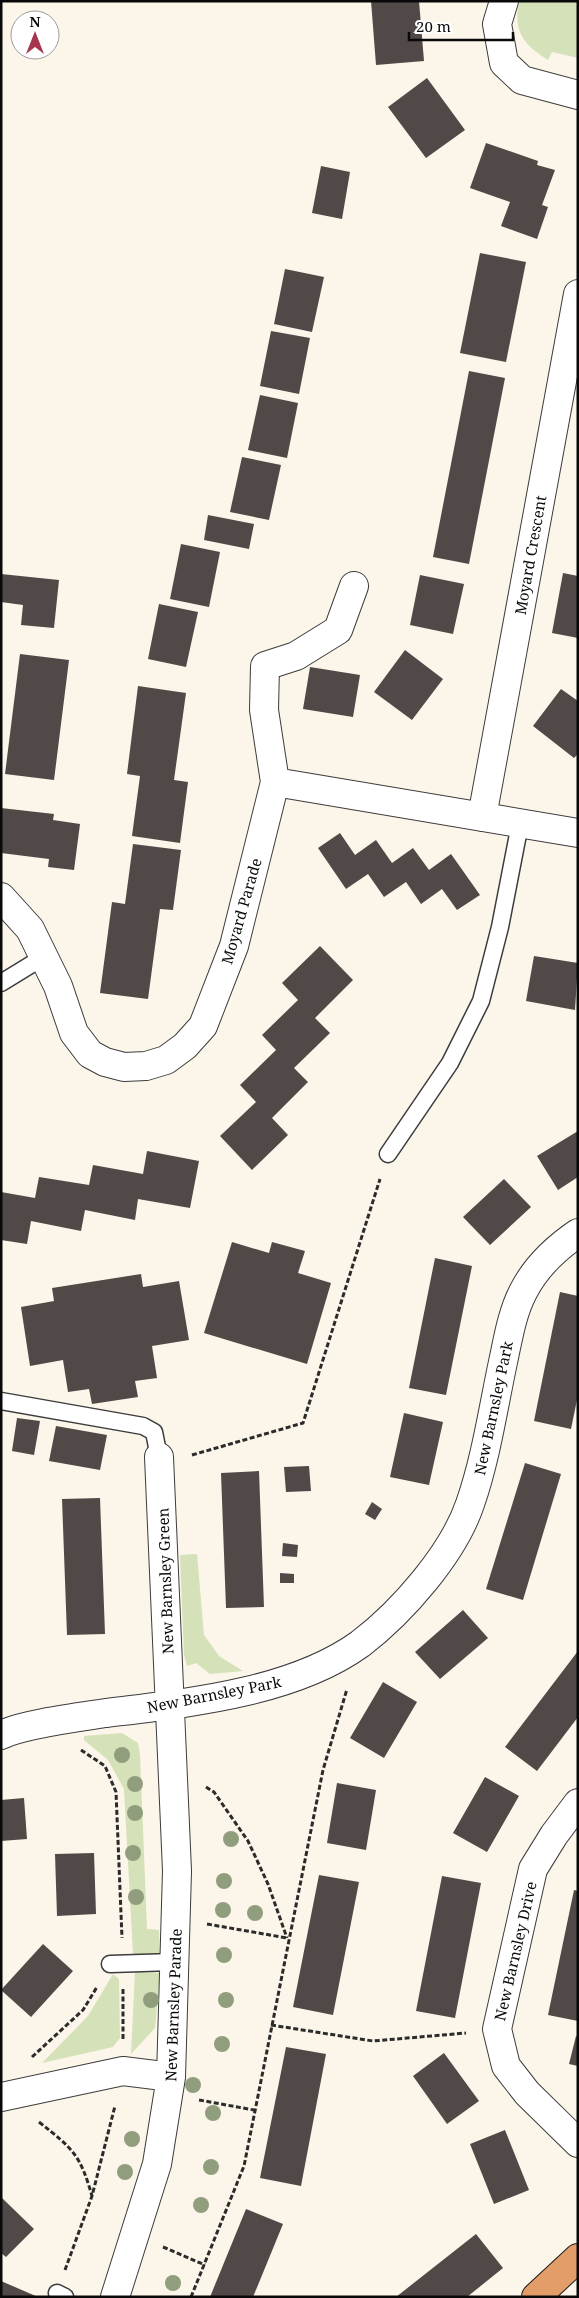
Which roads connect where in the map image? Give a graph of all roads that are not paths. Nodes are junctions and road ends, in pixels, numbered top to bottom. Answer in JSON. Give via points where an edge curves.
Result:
{"nodes":[{"id":1,"x":504,"y":1,"type":"edge"},
{"id":2,"x":578,"y":95,"type":"edge"},
{"id":3,"x":578,"y":294,"type":"edge"},
{"id":4,"x":354,"y":586,"type":"dead end"},
{"id":5,"x":276,"y":782,"type":"junction"},
{"id":6,"x":482,"y":817,"type":"junction"},
{"id":7,"x":520,"y":824,"type":"junction"},
{"id":8,"x":578,"y":833,"type":"edge"},
{"id":9,"x":1,"y":897,"type":"edge"},
{"id":10,"x":45,"y":956,"type":"junction"},
{"id":11,"x":1,"y":983,"type":"edge"},
{"id":12,"x":388,"y":1154,"type":"road end"},
{"id":13,"x":578,"y":1233,"type":"edge"},
{"id":14,"x":1,"y":1401,"type":"edge"},
{"id":15,"x":160,"y":1461,"type":"joint"},
{"id":16,"x":170,"y":1706,"type":"junction"},
{"id":17,"x":1,"y":1736,"type":"edge"},
{"id":18,"x":578,"y":1803,"type":"edge"},
{"id":19,"x":174,"y":1962,"type":"junction"},
{"id":20,"x":117,"y":1963,"type":"road end"},
{"id":21,"x":171,"y":2077,"type":"junction"},
{"id":22,"x":5,"y":2096,"type":"edge"},
{"id":23,"x":578,"y":2143,"type":"edge"},
{"id":24,"x":578,"y":2258,"type":"edge"},
{"id":25,"x":115,"y":2297,"type":"edge"},
{"id":26,"x":536,"y":2297,"type":"edge"}],
"edges":[{"from":1,"to":2,"type":"street","via":[[497,24],[504,63],[522,80]]},
{"from":3,"to":6,"type":"street","name":"Moyard Crescent"},
{"from":4,"to":5,"type":"street","name":"Moyard Parade","via":[[338,630],[296,656],[265,666],[264,710]]},
{"from":5,"to":6,"type":"street"},
{"from":5,"to":10,"type":"street","name":"Moyard Parade","via":[[234,946],[202,1026],[172,1056],[146,1066],[124,1067],[90,1054],[74,1033]]},
{"from":6,"to":7,"type":"street"},
{"from":7,"to":8,"type":"street"},
{"from":7,"to":12,"type":"lane","via":[[500,927],[481,1001],[450,1063]]},
{"from":9,"to":10,"type":"street","name":"Moyard Parade","via":[[30,929]]},
{"from":10,"to":11,"type":"lane"},
{"from":13,"to":16,"type":"street","name":"New Barnsley Park","via":[[549,1257],[522,1293],[510,1328],[481,1469],[470,1505],[456,1535],[423,1581],[390,1618],[360,1644],[329,1663],[278,1684]]},
{"from":14,"to":15,"type":"lane","via":[[143,1426],[154,1432]]},
{"from":15,"to":16,"type":"street","name":"New Barnsley Green"},
{"from":16,"to":17,"type":"street","name":"New Barnsley Park","via":[[81,1716]]},
{"from":16,"to":19,"type":"street","name":"New Barnsley Parade","via":[[177,1871]]},
{"from":18,"to":23,"type":"street","name":"New Barnsley Drive","via":[[533,1869],[497,2029],[506,2066],[527,2093]]},
{"from":19,"to":20,"type":"lane"},
{"from":19,"to":21,"type":"street","name":"New Barnsley Parade"},
{"from":21,"to":22,"type":"street","via":[[124,2072]]},
{"from":21,"to":25,"type":"street","name":"New Barnsley Parade","via":[[157,2164]]},
{"from":24,"to":26,"type":"highway"}]}
